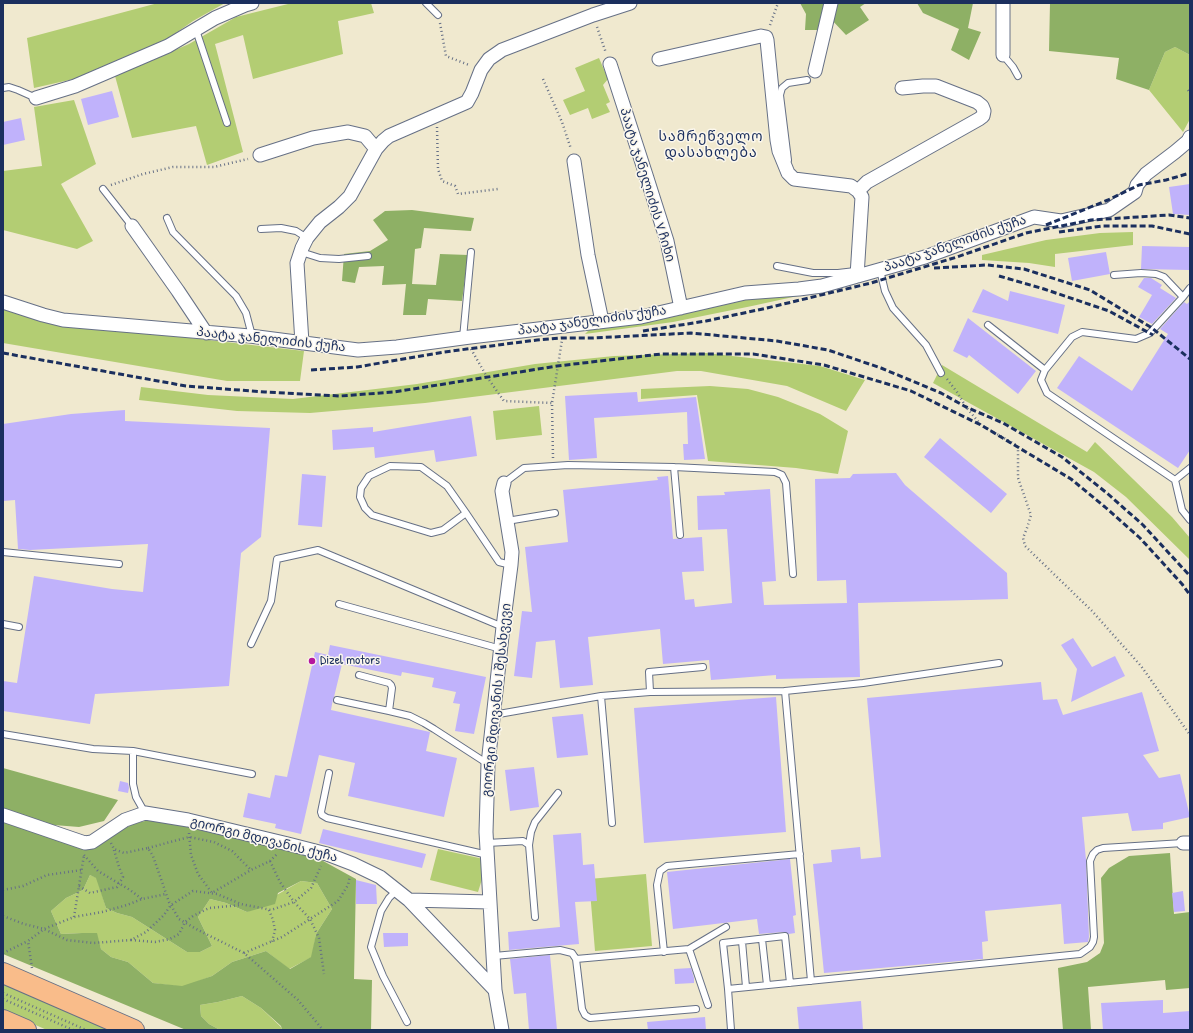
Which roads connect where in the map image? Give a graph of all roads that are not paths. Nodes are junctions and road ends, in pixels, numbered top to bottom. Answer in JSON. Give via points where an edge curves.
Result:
{"nodes":[{"id":1,"x":252,"y":3,"type":"edge"},
{"id":2,"x":426,"y":3,"type":"edge"},
{"id":3,"x":630,"y":3,"type":"edge"},
{"id":4,"x":831,"y":3,"type":"edge"},
{"id":5,"x":1003,"y":3,"type":"edge"},
{"id":6,"x":438,"y":15,"type":"road end"},
{"id":7,"x":196,"y":30,"type":"junction"},
{"id":8,"x":1003,"y":55,"type":"joint"},
{"id":9,"x":659,"y":59,"type":"dead end"},
{"id":10,"x":610,"y":64,"type":"road end"},
{"id":11,"x":811,"y":75,"type":"joint"},
{"id":12,"x":1018,"y":76,"type":"dead end"},
{"id":13,"x":3,"y":88,"type":"edge"},
{"id":14,"x":902,"y":88,"type":"dead end"},
{"id":15,"x":36,"y":98,"type":"joint"},
{"id":16,"x":227,"y":123,"type":"dead end"},
{"id":17,"x":1190,"y":137,"type":"edge"},
{"id":18,"x":376,"y":149,"type":"junction"},
{"id":19,"x":260,"y":155,"type":"road end"},
{"id":20,"x":574,"y":161,"type":"road end"},
{"id":21,"x":786,"y":168,"type":"junction"},
{"id":22,"x":103,"y":189,"type":"road end"},
{"id":23,"x":858,"y":191,"type":"junction"},
{"id":24,"x":167,"y":218,"type":"dead end"},
{"id":25,"x":132,"y":226,"type":"joint"},
{"id":26,"x":261,"y":229,"type":"dead end"},
{"id":27,"x":307,"y":238,"type":"junction"},
{"id":28,"x":300,"y":252,"type":"junction"},
{"id":29,"x":471,"y":252,"type":"dead end"},
{"id":30,"x":368,"y":256,"type":"dead end"},
{"id":31,"x":777,"y":266,"type":"dead end"},
{"id":32,"x":880,"y":270,"type":"junction"},
{"id":33,"x":857,"y":274,"type":"junction"},
{"id":34,"x":1114,"y":275,"type":"dead end"},
{"id":35,"x":1190,"y":288,"type":"edge"},
{"id":36,"x":1183,"y":297,"type":"junction"},
{"id":37,"x":3,"y":302,"type":"edge"},
{"id":38,"x":681,"y":308,"type":"junction"},
{"id":39,"x":602,"y":321,"type":"junction"},
{"id":40,"x":988,"y":325,"type":"dead end"},
{"id":41,"x":206,"y":333,"type":"junction"},
{"id":42,"x":250,"y":336,"type":"junction"},
{"id":43,"x":466,"y":338,"type":"junction"},
{"id":44,"x":302,"y":343,"type":"junction"},
{"id":45,"x":1045,"y":370,"type":"junction"},
{"id":46,"x":942,"y":373,"type":"road end"},
{"id":47,"x":674,"y":467,"type":"junction"},
{"id":48,"x":1190,"y":468,"type":"edge"},
{"id":49,"x":1175,"y":480,"type":"junction"},
{"id":50,"x":504,"y":483,"type":"joint"},
{"id":51,"x":466,"y":513,"type":"junction"},
{"id":52,"x":555,"y":513,"type":"dead end"},
{"id":53,"x":1190,"y":520,"type":"edge"},
{"id":54,"x":507,"y":521,"type":"junction"},
{"id":55,"x":680,"y":535,"type":"dead end"},
{"id":56,"x":3,"y":552,"type":"edge"},
{"id":57,"x":119,"y":564,"type":"dead end"},
{"id":58,"x":511,"y":565,"type":"junction"},
{"id":59,"x":793,"y":574,"type":"dead end"},
{"id":60,"x":339,"y":604,"type":"dead end"},
{"id":61,"x":3,"y":624,"type":"edge"},
{"id":62,"x":19,"y":627,"type":"dead end"},
{"id":63,"x":503,"y":627,"type":"junction"},
{"id":64,"x":251,"y":644,"type":"dead end"},
{"id":65,"x":501,"y":649,"type":"junction"},
{"id":66,"x":1000,"y":663,"type":"dead end"},
{"id":67,"x":703,"y":667,"type":"dead end"},
{"id":68,"x":359,"y":675,"type":"dead end"},
{"id":69,"x":785,"y":691,"type":"junction"},
{"id":70,"x":650,"y":692,"type":"junction"},
{"id":71,"x":601,"y":696,"type":"junction"},
{"id":72,"x":337,"y":700,"type":"dead end"},
{"id":73,"x":389,"y":711,"type":"junction"},
{"id":74,"x":493,"y":715,"type":"junction"},
{"id":75,"x":3,"y":734,"type":"edge"},
{"id":76,"x":133,"y":751,"type":"junction"},
{"id":77,"x":488,"y":764,"type":"junction"},
{"id":78,"x":329,"y":773,"type":"dead end"},
{"id":79,"x":252,"y":774,"type":"dead end"},
{"id":80,"x":558,"y":793,"type":"dead end"},
{"id":81,"x":145,"y":813,"type":"junction"},
{"id":82,"x":3,"y":815,"type":"edge"},
{"id":83,"x":612,"y":823,"type":"dead end"},
{"id":84,"x":1186,"y":843,"type":"edge"},
{"id":85,"x":529,"y":844,"type":"junction"},
{"id":86,"x":487,"y":849,"type":"junction"},
{"id":87,"x":800,"y":854,"type":"junction"},
{"id":88,"x":397,"y":890,"type":"junction"},
{"id":89,"x":409,"y":900,"type":"junction"},
{"id":90,"x":490,"y":902,"type":"junction"},
{"id":91,"x":534,"y":916,"type":"dead end"},
{"id":92,"x":726,"y":927,"type":"dead end"},
{"id":93,"x":762,"y":939,"type":"junction"},
{"id":94,"x":742,"y":941,"type":"junction"},
{"id":95,"x":689,"y":949,"type":"junction"},
{"id":96,"x":664,"y":952,"type":"junction"},
{"id":97,"x":494,"y":956,"type":"junction"},
{"id":98,"x":576,"y":960,"type":"junction"},
{"id":99,"x":3,"y":973,"type":"edge"},
{"id":100,"x":811,"y":981,"type":"junction"},
{"id":101,"x":790,"y":983,"type":"junction"},
{"id":102,"x":767,"y":985,"type":"junction"},
{"id":103,"x":746,"y":987,"type":"junction"},
{"id":104,"x":728,"y":989,"type":"junction"},
{"id":105,"x":495,"y":990,"type":"junction"},
{"id":106,"x":708,"y":1005,"type":"dead end"},
{"id":107,"x":696,"y":1009,"type":"dead end"},
{"id":108,"x":3,"y":1020,"type":"edge"},
{"id":109,"x":407,"y":1022,"type":"dead end"},
{"id":110,"x":26,"y":1030,"type":"edge"},
{"id":111,"x":134,"y":1030,"type":"edge"},
{"id":112,"x":502,"y":1030,"type":"edge"},
{"id":113,"x":731,"y":1030,"type":"edge"}],
"edges":[{"from":1,"to":7,"type":"street","via":[[215,18]]},
{"from":2,"to":6,"type":"lane"},
{"from":3,"to":18,"type":"street","via":[[502,50],[489,59],[480,70],[467,102],[389,136]]},
{"from":4,"to":11,"type":"street"},
{"from":5,"to":8,"type":"street"},
{"from":7,"to":15,"type":"street","via":[[168,46],[75,86]]},
{"from":7,"to":16,"type":"lane"},
{"from":8,"to":12,"type":"lane"},
{"from":9,"to":21,"type":"street","via":[[766,36],[777,140]]},
{"from":10,"to":38,"type":"street","name":"პაატა ჯანელიძის V ჩიხი","via":[[667,241]]},
{"from":11,"to":21,"type":"lane","via":[[788,83],[782,88],[780,95],[788,164]]},
{"from":13,"to":15,"type":"lane","via":[[9,87]]},
{"from":14,"to":23,"type":"street","via":[[936,86],[977,102],[982,106],[984,116],[867,182]]},
{"from":17,"to":32,"type":"street","name":"პაატა ჯანელიძის ქუჩა","via":[[1146,174],[1135,192],[1109,210],[1061,221],[1034,217],[924,257]]},
{"from":18,"to":19,"type":"street","via":[[365,136],[348,132],[313,138]]},
{"from":18,"to":27,"type":"street","via":[[350,196],[320,222]]},
{"from":20,"to":39,"type":"street","via":[[588,255]]},
{"from":21,"to":23,"type":"street","via":[[794,179],[851,186]]},
{"from":22,"to":25,"type":"lane"},
{"from":23,"to":33,"type":"street","via":[[862,197]]},
{"from":24,"to":42,"type":"lane","via":[[173,232],[236,296],[246,313]]},
{"from":25,"to":41,"type":"street"},
{"from":26,"to":27,"type":"lane","via":[[280,228],[296,231]]},
{"from":27,"to":28,"type":"street"},
{"from":28,"to":30,"type":"lane","via":[[320,258]]},
{"from":28,"to":44,"type":"street","via":[[297,263]]},
{"from":29,"to":43,"type":"lane"},
{"from":31,"to":33,"type":"lane","via":[[813,272]]},
{"from":32,"to":33,"type":"street","name":"პაატა ჯანელიძის ქუჩა"},
{"from":32,"to":46,"type":"lane","via":[[881,280],[893,308],[926,345]]},
{"from":33,"to":38,"type":"street","name":"პაატა ჯანელიძის ქუჩა","via":[[822,286],[744,293]]},
{"from":34,"to":36,"type":"lane","via":[[1156,274],[1164,277]]},
{"from":35,"to":36,"type":"lane"},
{"from":36,"to":45,"type":"lane","via":[[1150,334],[1136,339],[1082,332],[1072,337]]},
{"from":37,"to":41,"type":"street","name":"პაატა ჯანელიძის ქუჩა","via":[[63,320]]},
{"from":38,"to":39,"type":"street","name":"პაატა ჯანელიძის ქუჩა","via":[[641,317]]},
{"from":39,"to":43,"type":"street","name":"პაატა ჯანელიძის ქუჩა"},
{"from":40,"to":45,"type":"lane"},
{"from":41,"to":42,"type":"street","name":"პაატა ჯანელიძის ქუჩა"},
{"from":42,"to":44,"type":"street","name":"პაატა ჯანელიძის ქუჩა"},
{"from":43,"to":44,"type":"street","name":"პაატა ჯანელიძის ქუჩა","via":[[358,350]]},
{"from":45,"to":49,"type":"lane","via":[[1041,380],[1047,393]]},
{"from":47,"to":50,"type":"lane","via":[[568,465],[524,468]]},
{"from":47,"to":55,"type":"lane"},
{"from":47,"to":59,"type":"lane","via":[[775,472],[782,475],[786,482]]},
{"from":48,"to":49,"type":"lane"},
{"from":49,"to":53,"type":"lane","via":[[1182,510]]},
{"from":50,"to":54,"type":"street","name":"გიორგი მდივანის I შესახვევი","via":[[502,491]]},
{"from":51,"to":51,"type":"lane","via":[[443,530],[431,533],[372,515],[364,508],[360,497],[361,488],[369,476],[390,466],[421,467],[447,486]]},
{"from":51,"to":58,"type":"lane","via":[[499,562]]},
{"from":52,"to":54,"type":"lane"},
{"from":54,"to":58,"type":"street","name":"გიორგი მდივანის I შესახვევი","via":[[512,552]]},
{"from":56,"to":57,"type":"lane"},
{"from":58,"to":63,"type":"street","name":"გიორგი მდივანის I შესახვევი"},
{"from":60,"to":65,"type":"lane"},
{"from":61,"to":62,"type":"lane"},
{"from":63,"to":64,"type":"lane","via":[[318,550],[277,559],[271,601]]},
{"from":63,"to":65,"type":"street","name":"გიორგი მდივანის I შესახვევი"},
{"from":65,"to":74,"type":"street","name":"გიორგი მდივანის I შესახვევი"},
{"from":66,"to":69,"type":"lane","via":[[863,683]]},
{"from":67,"to":70,"type":"lane","via":[[649,672]]},
{"from":68,"to":73,"type":"lane","via":[[391,685]]},
{"from":69,"to":70,"type":"lane"},
{"from":69,"to":87,"type":"lane"},
{"from":70,"to":71,"type":"lane"},
{"from":71,"to":74,"type":"lane"},
{"from":71,"to":83,"type":"lane"},
{"from":72,"to":73,"type":"lane"},
{"from":73,"to":77,"type":"lane","via":[[424,722]]},
{"from":74,"to":77,"type":"street","name":"გიორგი მდივანის I შესახვევი"},
{"from":75,"to":76,"type":"lane","via":[[93,749]]},
{"from":76,"to":79,"type":"lane"},
{"from":76,"to":81,"type":"lane","via":[[133,784],[136,797]]},
{"from":77,"to":86,"type":"street","name":"გიორგი მდივანის I შესახვევი"},
{"from":78,"to":86,"type":"lane","via":[[321,812],[327,818]]},
{"from":80,"to":85,"type":"lane","via":[[535,822]]},
{"from":81,"to":82,"type":"street","name":"გიორგი მდივანის ქუჩა","via":[[125,820],[85,849]]},
{"from":81,"to":88,"type":"street","name":"გიორგი მდივანის ქუჩა","via":[[188,820],[327,854],[380,877]]},
{"from":84,"to":100,"type":"lane","via":[[1103,848],[1093,854],[1090,861],[1094,937],[1090,947],[1080,954]]},
{"from":85,"to":86,"type":"lane","via":[[523,841]]},
{"from":85,"to":91,"type":"lane"},
{"from":86,"to":90,"type":"street","name":"გიორგი მდივანის I შესახვევი"},
{"from":87,"to":96,"type":"lane","via":[[667,866],[660,871],[657,885]]},
{"from":87,"to":100,"type":"lane"},
{"from":88,"to":89,"type":"street","name":"გიორგი მდივანის ქუჩა"},
{"from":88,"to":109,"type":"lane","via":[[381,910],[372,947],[383,976]]},
{"from":89,"to":90,"type":"street"},
{"from":89,"to":105,"type":"street","name":"გიორგი მდივანის ქუჩა"},
{"from":90,"to":97,"type":"street","name":"გიორგი მდივანის I შესახვევი"},
{"from":92,"to":95,"type":"lane"},
{"from":93,"to":94,"type":"lane"},
{"from":93,"to":101,"type":"lane","via":[[785,936]]},
{"from":93,"to":102,"type":"lane"},
{"from":94,"to":103,"type":"lane"},
{"from":94,"to":104,"type":"lane","via":[[723,943]]},
{"from":95,"to":96,"type":"lane"},
{"from":95,"to":106,"type":"lane"},
{"from":96,"to":98,"type":"lane"},
{"from":97,"to":98,"type":"lane","via":[[560,950],[572,953]]},
{"from":97,"to":105,"type":"street","name":"გიორგი მდივანის I შესახვევი"},
{"from":98,"to":107,"type":"lane","via":[[582,1009],[584,1015],[590,1018]]},
{"from":99,"to":111,"type":"main road"},
{"from":100,"to":101,"type":"lane"},
{"from":101,"to":102,"type":"lane"},
{"from":102,"to":103,"type":"lane"},
{"from":103,"to":104,"type":"lane"},
{"from":104,"to":113,"type":"lane"},
{"from":105,"to":112,"type":"street"},
{"from":108,"to":110,"type":"main road"}]}
